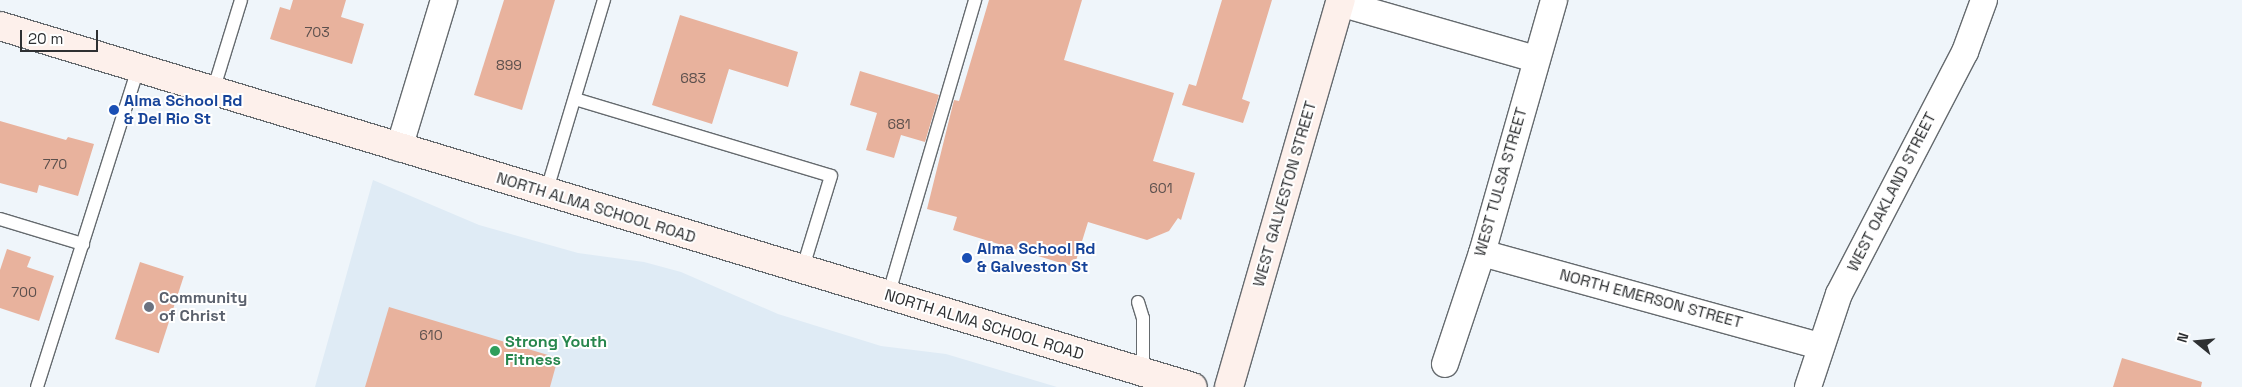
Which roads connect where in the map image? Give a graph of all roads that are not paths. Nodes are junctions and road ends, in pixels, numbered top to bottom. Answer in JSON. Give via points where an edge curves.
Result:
{"nodes":[{"id":1,"x":241,"y":0,"type":"edge"},
{"id":2,"x":444,"y":0,"type":"edge"},
{"id":3,"x":604,"y":0,"type":"edge"},
{"id":4,"x":975,"y":0,"type":"edge"},
{"id":5,"x":1554,"y":0,"type":"edge"},
{"id":6,"x":1984,"y":0,"type":"edge"},
{"id":7,"x":1341,"y":1,"type":"edge"},
{"id":8,"x":0,"y":26,"type":"edge"},
{"id":9,"x":1535,"y":59,"type":"junction"},
{"id":10,"x":138,"y":68,"type":"junction"},
{"id":11,"x":213,"y":92,"type":"junction"},
{"id":12,"x":574,"y":99,"type":"junction"},
{"id":13,"x":399,"y":148,"type":"junction"},
{"id":14,"x":546,"y":193,"type":"junction"},
{"id":15,"x":0,"y":219,"type":"edge"},
{"id":16,"x":83,"y":244,"type":"junction"},
{"id":17,"x":1482,"y":253,"type":"junction"},
{"id":18,"x":802,"y":270,"type":"junction"},
{"id":19,"x":888,"y":296,"type":"junction"},
{"id":20,"x":1138,"y":302,"type":"dead end"},
{"id":21,"x":1820,"y":346,"type":"junction"},
{"id":22,"x":1445,"y":364,"type":"dead end"},
{"id":23,"x":1143,"y":373,"type":"junction"},
{"id":24,"x":36,"y":387,"type":"edge"},
{"id":25,"x":1193,"y":387,"type":"edge"},
{"id":26,"x":1229,"y":387,"type":"edge"},
{"id":27,"x":1808,"y":387,"type":"edge"}],
"edges":[{"from":1,"to":11,"type":"lane"},
{"from":2,"to":13,"type":"street"},
{"from":3,"to":12,"type":"lane"},
{"from":4,"to":19,"type":"lane"},
{"from":5,"to":9,"type":"street","name":"WEST TULSA STREET"},
{"from":6,"to":21,"type":"street","name":"WEST OAKLAND STREET","via":[[1965,52],[1839,294]]},
{"from":7,"to":9,"type":"street"},
{"from":7,"to":26,"type":"main road","name":"WEST GALVESTON STREET"},
{"from":8,"to":10,"type":"main road","name":"NORTH ALMA SCHOOL ROAD"},
{"from":9,"to":17,"type":"street","name":"WEST TULSA STREET"},
{"from":10,"to":11,"type":"main road","name":"NORTH ALMA SCHOOL ROAD"},
{"from":10,"to":16,"type":"lane"},
{"from":11,"to":13,"type":"main road","name":"NORTH ALMA SCHOOL ROAD"},
{"from":12,"to":14,"type":"lane"},
{"from":12,"to":18,"type":"lane","via":[[831,176]]},
{"from":13,"to":14,"type":"main road","name":"NORTH ALMA SCHOOL ROAD"},
{"from":14,"to":18,"type":"main road","name":"NORTH ALMA SCHOOL ROAD"},
{"from":15,"to":16,"type":"lane"},
{"from":16,"to":24,"type":"lane"},
{"from":17,"to":21,"type":"street","name":"NORTH EMERSON STREET"},
{"from":17,"to":22,"type":"street","name":"WEST TULSA STREET"},
{"from":18,"to":19,"type":"main road","name":"NORTH ALMA SCHOOL ROAD"},
{"from":19,"to":23,"type":"main road","name":"NORTH ALMA SCHOOL ROAD"},
{"from":20,"to":23,"type":"lane","via":[[1143,318]]},
{"from":21,"to":27,"type":"street","name":"WEST OAKLAND STREET"},
{"from":23,"to":25,"type":"main road","name":"NORTH ALMA SCHOOL ROAD"}]}
